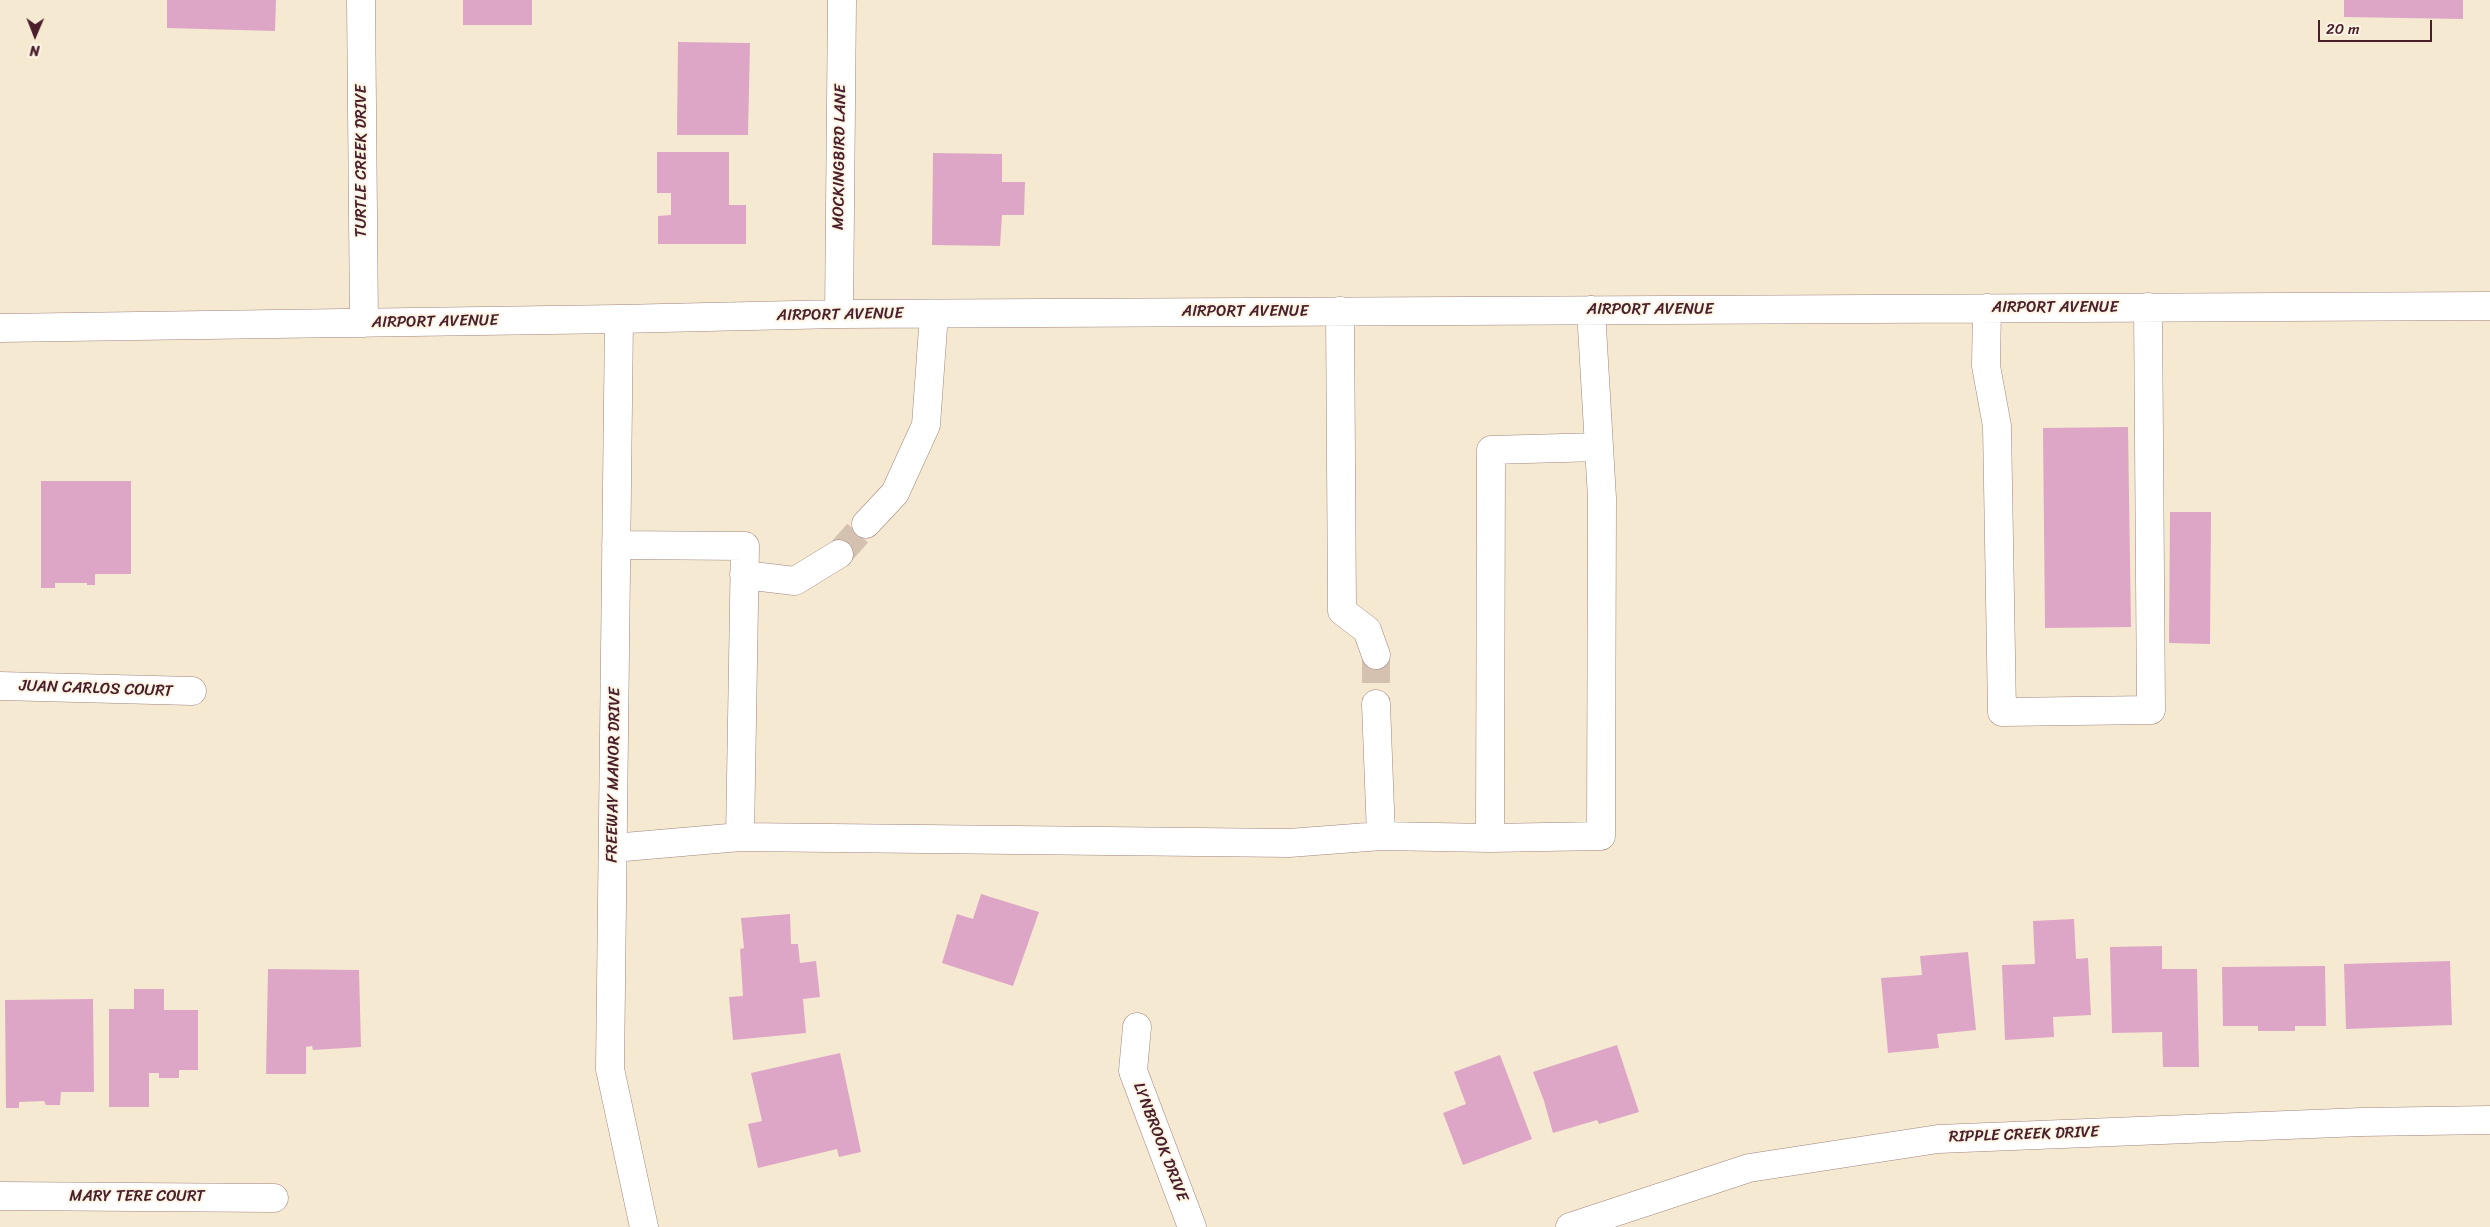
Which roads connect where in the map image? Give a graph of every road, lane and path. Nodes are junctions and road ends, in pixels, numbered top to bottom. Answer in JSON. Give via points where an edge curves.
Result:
{"nodes":[{"id":1,"x":362,"y":0,"type":"edge"},
{"id":2,"x":842,"y":0,"type":"edge"},
{"id":3,"x":2490,"y":306,"type":"edge"},
{"id":4,"x":2148,"y":307,"type":"junction"},
{"id":5,"x":1987,"y":308,"type":"junction"},
{"id":6,"x":1591,"y":310,"type":"junction"},
{"id":7,"x":1340,"y":311,"type":"junction"},
{"id":8,"x":839,"y":314,"type":"junction"},
{"id":9,"x":934,"y":314,"type":"junction"},
{"id":10,"x":619,"y":320,"type":"junction"},
{"id":11,"x":364,"y":322,"type":"junction"},
{"id":12,"x":0,"y":328,"type":"edge"},
{"id":13,"x":1599,"y":447,"type":"junction"},
{"id":14,"x":866,"y":524,"type":"tunnel mouth"},
{"id":15,"x":616,"y":545,"type":"junction"},
{"id":16,"x":840,"y":554,"type":"tunnel mouth"},
{"id":17,"x":744,"y":575,"type":"junction"},
{"id":18,"x":1376,"y":655,"type":"tunnel mouth"},
{"id":19,"x":0,"y":686,"type":"edge"},
{"id":20,"x":192,"y":691,"type":"dead end"},
{"id":21,"x":1376,"y":704,"type":"tunnel mouth"},
{"id":22,"x":1381,"y":836,"type":"junction"},
{"id":23,"x":740,"y":837,"type":"junction"},
{"id":24,"x":1490,"y":838,"type":"junction"},
{"id":25,"x":613,"y":848,"type":"junction"},
{"id":26,"x":1137,"y":1027,"type":"dead end"},
{"id":27,"x":2490,"y":1120,"type":"edge"},
{"id":28,"x":0,"y":1196,"type":"edge"},
{"id":29,"x":274,"y":1198,"type":"dead end"},
{"id":30,"x":644,"y":1227,"type":"edge"},
{"id":31,"x":1192,"y":1227,"type":"edge"},
{"id":32,"x":1570,"y":1227,"type":"edge"}],
"edges":[{"from":1,"to":11,"type":"street","name":"TURTLE CREEK DRIVE"},
{"from":2,"to":8,"type":"street","name":"MOCKINGBIRD LANE"},
{"from":3,"to":4,"type":"street","name":"AIRPORT AVENUE"},
{"from":4,"to":5,"type":"street","name":"AIRPORT AVENUE"},
{"from":4,"to":5,"type":"street","via":[[2151,710],[2002,712],[1997,426],[1986,366]]},
{"from":5,"to":6,"type":"street","name":"AIRPORT AVENUE"},
{"from":6,"to":7,"type":"street","name":"AIRPORT AVENUE"},
{"from":6,"to":13,"type":"street"},
{"from":7,"to":9,"type":"street","name":"AIRPORT AVENUE"},
{"from":7,"to":18,"type":"street","via":[[1342,611],[1367,630]]},
{"from":8,"to":9,"type":"street","name":"AIRPORT AVENUE"},
{"from":8,"to":10,"type":"street","name":"AIRPORT AVENUE"},
{"from":9,"to":14,"type":"street","via":[[926,425],[896,493]]},
{"from":10,"to":11,"type":"street","name":"AIRPORT AVENUE"},
{"from":10,"to":15,"type":"street","name":"FREEWAY MANOR DRIVE"},
{"from":11,"to":12,"type":"street","name":"AIRPORT AVENUE"},
{"from":13,"to":24,"type":"street","via":[[1491,450]]},
{"from":13,"to":24,"type":"street","via":[[1602,498],[1601,836]]},
{"from":15,"to":17,"type":"street","via":[[745,546]]},
{"from":15,"to":25,"type":"street","name":"FREEWAY MANOR DRIVE"},
{"from":16,"to":17,"type":"street","via":[[795,581]]},
{"from":17,"to":23,"type":"street"},
{"from":19,"to":20,"type":"street","name":"JUAN CARLOS COURT"},
{"from":21,"to":22,"type":"street"},
{"from":22,"to":23,"type":"street","via":[[1289,843]]},
{"from":22,"to":24,"type":"street"},
{"from":23,"to":25,"type":"street"},
{"from":25,"to":30,"type":"street","name":"FREEWAY MANOR DRIVE","via":[[610,1069]]},
{"from":26,"to":31,"type":"street","name":"LYNBROOK DRIVE","via":[[1132,1071]]},
{"from":27,"to":32,"type":"street","name":"RIPPLE CREEK DRIVE","via":[[1938,1139],[1749,1168]]},
{"from":28,"to":29,"type":"street","name":"MARY TERE COURT"}]}
